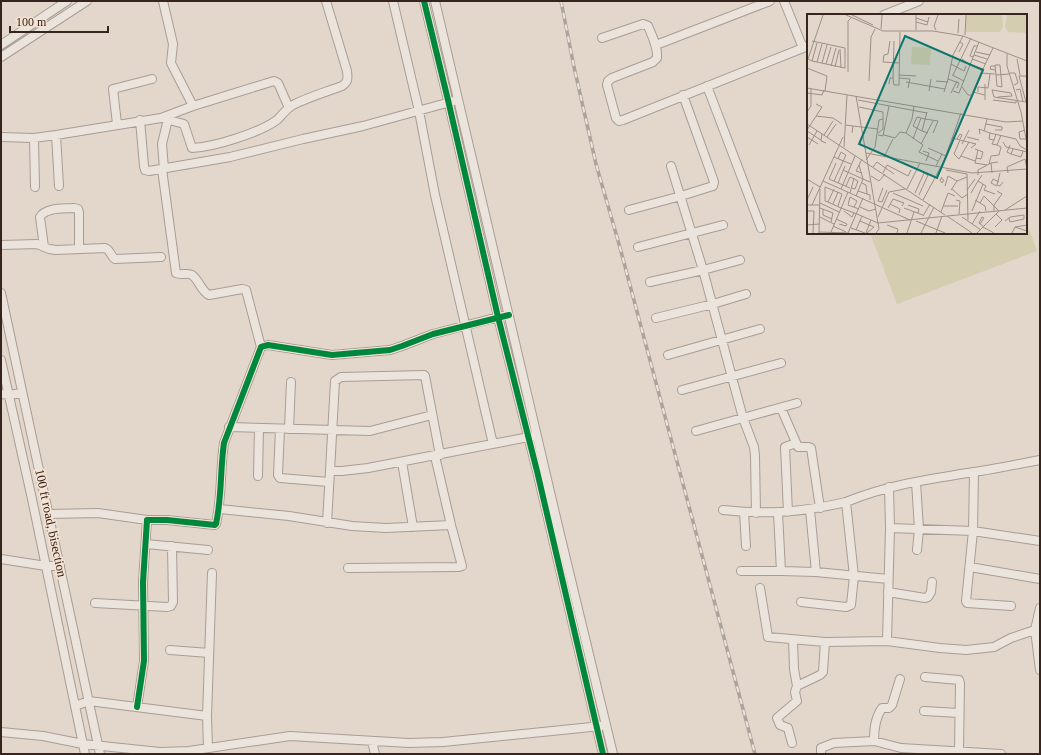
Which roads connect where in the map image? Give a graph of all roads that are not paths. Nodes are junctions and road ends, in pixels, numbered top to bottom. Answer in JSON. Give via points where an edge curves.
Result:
{"nodes":[{"id":1,"x":67,"y":1,"type":"edge"},
{"id":2,"x":87,"y":1,"type":"edge"},
{"id":3,"x":163,"y":1,"type":"edge"},
{"id":4,"x":326,"y":1,"type":"edge"},
{"id":5,"x":393,"y":1,"type":"edge"},
{"id":6,"x":424,"y":1,"type":"edge"},
{"id":7,"x":435,"y":1,"type":"edge"},
{"id":8,"x":770,"y":1,"type":"edge"},
{"id":9,"x":784,"y":1,"type":"edge"},
{"id":10,"x":919,"y":1,"type":"edge"},
{"id":11,"x":907,"y":3,"type":"edge"},
{"id":12,"x":886,"y":14,"type":"edge"},
{"id":13,"x":602,"y":38,"type":"dead end"},
{"id":14,"x":1,"y":45,"type":"edge"},
{"id":15,"x":656,"y":46,"type":"junction"},
{"id":16,"x":806,"y":47,"type":"edge"},
{"id":17,"x":1,"y":57,"type":"edge"},
{"id":18,"x":152,"y":78,"type":"dead end"},
{"id":19,"x":707,"y":86,"type":"junction"},
{"id":20,"x":683,"y":95,"type":"junction"},
{"id":21,"x":458,"y":100,"type":"junction"},
{"id":22,"x":449,"y":103,"type":"junction"},
{"id":23,"x":193,"y":106,"type":"junction"},
{"id":24,"x":289,"y":108,"type":"junction"},
{"id":25,"x":419,"y":111,"type":"junction"},
{"id":26,"x":164,"y":118,"type":"junction"},
{"id":27,"x":140,"y":120,"type":"junction"},
{"id":28,"x":118,"y":124,"type":"junction"},
{"id":29,"x":56,"y":136,"type":"junction"},
{"id":30,"x":1,"y":137,"type":"edge"},
{"id":31,"x":34,"y":138,"type":"junction"},
{"id":32,"x":671,"y":166,"type":"dead end"},
{"id":33,"x":163,"y":169,"type":"junction"},
{"id":34,"x":59,"y":186,"type":"dead end"},
{"id":35,"x":35,"y":187,"type":"dead end"},
{"id":36,"x":681,"y":196,"type":"junction"},
{"id":37,"x":629,"y":210,"type":"dead end"},
{"id":38,"x":723,"y":225,"type":"dead end"},
{"id":39,"x":761,"y":228,"type":"dead end"},
{"id":40,"x":691,"y":232,"type":"junction"},
{"id":41,"x":1,"y":245,"type":"edge"},
{"id":42,"x":44,"y":247,"type":"junction"},
{"id":43,"x":638,"y":247,"type":"dead end"},
{"id":44,"x":79,"y":248,"type":"junction"},
{"id":45,"x":161,"y":257,"type":"dead end"},
{"id":46,"x":740,"y":260,"type":"dead end"},
{"id":47,"x":703,"y":270,"type":"junction"},
{"id":48,"x":650,"y":282,"type":"dead end"},
{"id":49,"x":1,"y":293,"type":"edge"},
{"id":50,"x":746,"y":294,"type":"dead end"},
{"id":51,"x":713,"y":304,"type":"junction"},
{"id":52,"x":508,"y":315,"type":"junction"},
{"id":53,"x":498,"y":317,"type":"junction"},
{"id":54,"x":656,"y":318,"type":"dead end"},
{"id":55,"x":465,"y":326,"type":"junction"},
{"id":56,"x":760,"y":329,"type":"dead end"},
{"id":57,"x":723,"y":340,"type":"junction"},
{"id":58,"x":261,"y":348,"type":"junction"},
{"id":59,"x":668,"y":355,"type":"dead end"},
{"id":60,"x":1,"y":360,"type":"edge"},
{"id":61,"x":781,"y":363,"type":"dead end"},
{"id":62,"x":732,"y":377,"type":"junction"},
{"id":63,"x":291,"y":382,"type":"dead end"},
{"id":64,"x":682,"y":390,"type":"dead end"},
{"id":65,"x":22,"y":393,"type":"junction"},
{"id":66,"x":5,"y":394,"type":"edge"},
{"id":67,"x":797,"y":404,"type":"dead end"},
{"id":68,"x":781,"y":408,"type":"junction"},
{"id":69,"x":432,"y":415,"type":"junction"},
{"id":70,"x":743,"y":418,"type":"junction"},
{"id":71,"x":229,"y":427,"type":"junction"},
{"id":72,"x":259,"y":428,"type":"junction"},
{"id":73,"x":280,"y":429,"type":"junction"},
{"id":74,"x":289,"y":429,"type":"junction"},
{"id":75,"x":332,"y":430,"type":"junction"},
{"id":76,"x":696,"y":431,"type":"dead end"},
{"id":77,"x":537,"y":435,"type":"junction"},
{"id":78,"x":528,"y":437,"type":"junction"},
{"id":79,"x":796,"y":443,"type":"junction"},
{"id":80,"x":493,"y":444,"type":"junction"},
{"id":81,"x":437,"y":455,"type":"junction"},
{"id":82,"x":1040,"y":460,"type":"edge"},
{"id":83,"x":402,"y":462,"type":"junction"},
{"id":84,"x":330,"y":471,"type":"junction"},
{"id":85,"x":974,"y":472,"type":"junction"},
{"id":86,"x":258,"y":476,"type":"dead end"},
{"id":87,"x":329,"y":482,"type":"junction"},
{"id":88,"x":916,"y":482,"type":"junction"},
{"id":89,"x":889,"y":487,"type":"junction"},
{"id":90,"x":846,"y":502,"type":"junction"},
{"id":91,"x":820,"y":508,"type":"junction"},
{"id":92,"x":220,"y":509,"type":"junction"},
{"id":93,"x":723,"y":510,"type":"dead end"},
{"id":94,"x":810,"y":510,"type":"junction"},
{"id":95,"x":744,"y":512,"type":"junction"},
{"id":96,"x":788,"y":512,"type":"junction"},
{"id":97,"x":756,"y":513,"type":"junction"},
{"id":98,"x":778,"y":513,"type":"junction"},
{"id":99,"x":49,"y":514,"type":"junction"},
{"id":100,"x":147,"y":520,"type":"junction"},
{"id":101,"x":327,"y":523,"type":"junction"},
{"id":102,"x":451,"y":525,"type":"junction"},
{"id":103,"x":413,"y":527,"type":"junction"},
{"id":104,"x":890,"y":528,"type":"junction"},
{"id":105,"x":919,"y":529,"type":"junction"},
{"id":106,"x":973,"y":532,"type":"junction"},
{"id":107,"x":1040,"y":541,"type":"edge"},
{"id":108,"x":146,"y":544,"type":"junction"},
{"id":109,"x":172,"y":546,"type":"junction"},
{"id":110,"x":746,"y":546,"type":"dead end"},
{"id":111,"x":208,"y":550,"type":"dead end"},
{"id":112,"x":917,"y":550,"type":"dead end"},
{"id":113,"x":1,"y":559,"type":"edge"},
{"id":114,"x":46,"y":566,"type":"junction"},
{"id":115,"x":60,"y":566,"type":"junction"},
{"id":116,"x":970,"y":567,"type":"junction"},
{"id":117,"x":348,"y":568,"type":"dead end"},
{"id":118,"x":741,"y":571,"type":"dead end"},
{"id":119,"x":781,"y":571,"type":"junction"},
{"id":120,"x":816,"y":572,"type":"junction"},
{"id":121,"x":212,"y":573,"type":"dead end"},
{"id":122,"x":854,"y":576,"type":"junction"},
{"id":123,"x":888,"y":579,"type":"junction"},
{"id":124,"x":1040,"y":579,"type":"edge"},
{"id":125,"x":932,"y":582,"type":"dead end"},
{"id":126,"x":760,"y":588,"type":"dead end"},
{"id":127,"x":888,"y":592,"type":"junction"},
{"id":128,"x":801,"y":602,"type":"dead end"},
{"id":129,"x":95,"y":603,"type":"dead end"},
{"id":130,"x":144,"y":606,"type":"junction"},
{"id":131,"x":1011,"y":606,"type":"dead end"},
{"id":132,"x":1040,"y":608,"type":"edge"},
{"id":133,"x":582,"y":625,"type":"junction"},
{"id":134,"x":573,"y":628,"type":"junction"},
{"id":135,"x":1038,"y":630,"type":"edge"},
{"id":136,"x":793,"y":640,"type":"junction"},
{"id":137,"x":887,"y":641,"type":"junction"},
{"id":138,"x":825,"y":642,"type":"junction"},
{"id":139,"x":170,"y":650,"type":"dead end"},
{"id":140,"x":210,"y":653,"type":"junction"},
{"id":141,"x":1040,"y":670,"type":"edge"},
{"id":142,"x":925,"y":677,"type":"dead end"},
{"id":143,"x":900,"y":678,"type":"dead end"},
{"id":144,"x":797,"y":686,"type":"junction"},
{"id":145,"x":88,"y":701,"type":"junction"},
{"id":146,"x":75,"y":706,"type":"junction"},
{"id":147,"x":138,"y":707,"type":"junction"},
{"id":148,"x":924,"y":711,"type":"dead end"},
{"id":149,"x":959,"y":713,"type":"junction"},
{"id":150,"x":207,"y":716,"type":"junction"},
{"id":151,"x":596,"y":726,"type":"junction"},
{"id":152,"x":607,"y":726,"type":"junction"},
{"id":153,"x":1,"y":732,"type":"edge"},
{"id":154,"x":372,"y":741,"type":"junction"},
{"id":155,"x":874,"y":741,"type":"junction"},
{"id":156,"x":792,"y":743,"type":"dead end"},
{"id":157,"x":83,"y":744,"type":"junction"},
{"id":158,"x":98,"y":745,"type":"junction"},
{"id":159,"x":208,"y":748,"type":"junction"},
{"id":160,"x":959,"y":751,"type":"junction"},
{"id":161,"x":85,"y":754,"type":"edge"},
{"id":162,"x":100,"y":754,"type":"edge"},
{"id":163,"x":375,"y":754,"type":"edge"},
{"id":164,"x":603,"y":754,"type":"edge"},
{"id":165,"x":614,"y":754,"type":"edge"},
{"id":166,"x":820,"y":754,"type":"edge"},
{"id":167,"x":1001,"y":754,"type":"edge"}],
"edges":[{"from":1,"to":14,"type":"street"},
{"from":2,"to":17,"type":"street"},
{"from":3,"to":23,"type":"street","via":[[174,44],[171,63]]},
{"from":4,"to":24,"type":"street","via":[[347,71],[347,83]]},
{"from":5,"to":25,"type":"street"},
{"from":6,"to":22,"type":"street"},
{"from":7,"to":21,"type":"street"},
{"from":8,"to":15,"type":"street"},
{"from":9,"to":16,"type":"street"},
{"from":10,"to":11,"type":"street"},
{"from":11,"to":12,"type":"street"},
{"from":13,"to":15,"type":"street","via":[[643,24],[648,26]]},
{"from":15,"to":20,"type":"street","via":[[657,58],[653,62],[608,81],[616,118],[623,120]]},
{"from":16,"to":19,"type":"street"},
{"from":18,"to":28,"type":"street","via":[[113,88]]},
{"from":19,"to":20,"type":"street"},
{"from":19,"to":39,"type":"street"},
{"from":20,"to":36,"type":"street","via":[[714,182],[710,187]]},
{"from":21,"to":22,"type":"street"},
{"from":21,"to":52,"type":"street"},
{"from":22,"to":25,"type":"street"},
{"from":22,"to":53,"type":"street"},
{"from":23,"to":24,"type":"street","via":[[274,82],[278,83]]},
{"from":23,"to":26,"type":"street"},
{"from":24,"to":26,"type":"street","via":[[276,120],[253,132],[221,143],[193,148],[190,146],[184,124]]},
{"from":25,"to":33,"type":"street","via":[[230,157]]},
{"from":25,"to":55,"type":"street"},
{"from":26,"to":27,"type":"street"},
{"from":26,"to":33,"type":"street"},
{"from":27,"to":28,"type":"street"},
{"from":27,"to":33,"type":"street","via":[[144,168],[149,171]]},
{"from":28,"to":29,"type":"street"},
{"from":29,"to":31,"type":"street"},
{"from":29,"to":34,"type":"street"},
{"from":30,"to":31,"type":"street"},
{"from":31,"to":35,"type":"street"},
{"from":32,"to":36,"type":"street"},
{"from":33,"to":58,"type":"street","via":[[176,273],[192,275],[209,295],[246,290]]},
{"from":36,"to":37,"type":"street"},
{"from":36,"to":40,"type":"street"},
{"from":38,"to":40,"type":"street"},
{"from":40,"to":43,"type":"street"},
{"from":40,"to":47,"type":"street"},
{"from":41,"to":42,"type":"street","via":[[31,243]]},
{"from":42,"to":44,"type":"street","via":[[56,250]]},
{"from":42,"to":44,"type":"street","via":[[41,215],[46,211],[74,208],[79,212]]},
{"from":44,"to":45,"type":"street","via":[[105,248],[115,260]]},
{"from":46,"to":47,"type":"street"},
{"from":47,"to":48,"type":"street"},
{"from":47,"to":51,"type":"street"},
{"from":49,"to":65,"type":"street","name":"100 ft road, bisection"},
{"from":50,"to":51,"type":"street"},
{"from":51,"to":54,"type":"street"},
{"from":51,"to":57,"type":"street"},
{"from":52,"to":53,"type":"street"},
{"from":52,"to":77,"type":"street"},
{"from":53,"to":55,"type":"street"},
{"from":53,"to":78,"type":"street"},
{"from":55,"to":58,"type":"street","via":[[433,334],[390,350],[332,355],[268,346]]},
{"from":55,"to":80,"type":"street"},
{"from":56,"to":57,"type":"street"},
{"from":57,"to":59,"type":"street"},
{"from":57,"to":62,"type":"street"},
{"from":58,"to":71,"type":"street"},
{"from":60,"to":66,"type":"street"},
{"from":61,"to":62,"type":"street"},
{"from":62,"to":64,"type":"street"},
{"from":62,"to":70,"type":"street"},
{"from":63,"to":74,"type":"street"},
{"from":65,"to":66,"type":"street"},
{"from":65,"to":99,"type":"street","name":"100 ft road, bisection"},
{"from":66,"to":114,"type":"street"},
{"from":67,"to":68,"type":"street"},
{"from":68,"to":70,"type":"street"},
{"from":68,"to":79,"type":"street"},
{"from":69,"to":75,"type":"street","via":[[370,431]]},
{"from":69,"to":75,"type":"street","via":[[424,375],[341,377],[335,381]]},
{"from":69,"to":81,"type":"street"},
{"from":70,"to":76,"type":"street"},
{"from":70,"to":97,"type":"street","via":[[754,447]]},
{"from":71,"to":72,"type":"street"},
{"from":71,"to":92,"type":"street","via":[[222,459]]},
{"from":72,"to":73,"type":"street"},
{"from":72,"to":86,"type":"street"},
{"from":73,"to":74,"type":"street"},
{"from":73,"to":87,"type":"street","via":[[280,478]]},
{"from":74,"to":75,"type":"street"},
{"from":75,"to":84,"type":"street"},
{"from":77,"to":78,"type":"street"},
{"from":77,"to":133,"type":"street"},
{"from":78,"to":80,"type":"street"},
{"from":78,"to":134,"type":"street"},
{"from":79,"to":91,"type":"street","via":[[798,447],[810,448]]},
{"from":79,"to":96,"type":"street","via":[[785,447]]},
{"from":80,"to":81,"type":"street"},
{"from":81,"to":83,"type":"street"},
{"from":81,"to":102,"type":"street"},
{"from":82,"to":85,"type":"street"},
{"from":83,"to":84,"type":"street","via":[[355,470]]},
{"from":83,"to":103,"type":"street"},
{"from":84,"to":87,"type":"street"},
{"from":85,"to":88,"type":"street"},
{"from":85,"to":106,"type":"street"},
{"from":87,"to":101,"type":"street"},
{"from":88,"to":89,"type":"street"},
{"from":88,"to":105,"type":"street"},
{"from":89,"to":90,"type":"street"},
{"from":89,"to":104,"type":"street"},
{"from":90,"to":91,"type":"street"},
{"from":90,"to":122,"type":"street"},
{"from":91,"to":94,"type":"street"},
{"from":92,"to":100,"type":"street","via":[[215,525]]},
{"from":92,"to":101,"type":"street","via":[[289,516]]},
{"from":93,"to":95,"type":"street"},
{"from":94,"to":96,"type":"street"},
{"from":94,"to":120,"type":"street"},
{"from":95,"to":97,"type":"street"},
{"from":95,"to":110,"type":"street"},
{"from":96,"to":98,"type":"street"},
{"from":97,"to":98,"type":"street"},
{"from":98,"to":119,"type":"street"},
{"from":99,"to":100,"type":"street","via":[[98,513]]},
{"from":99,"to":115,"type":"street","name":"100 ft road, bisection"},
{"from":100,"to":108,"type":"street"},
{"from":101,"to":103,"type":"street"},
{"from":102,"to":103,"type":"street"},
{"from":102,"to":117,"type":"street","via":[[461,567]]},
{"from":104,"to":105,"type":"street"},
{"from":104,"to":123,"type":"street"},
{"from":105,"to":106,"type":"street"},
{"from":105,"to":112,"type":"street"},
{"from":106,"to":107,"type":"street"},
{"from":106,"to":116,"type":"street"},
{"from":108,"to":109,"type":"street"},
{"from":108,"to":130,"type":"street"},
{"from":109,"to":111,"type":"street"},
{"from":109,"to":130,"type":"street","via":[[173,602],[167,607]]},
{"from":113,"to":114,"type":"street"},
{"from":114,"to":115,"type":"street"},
{"from":114,"to":146,"type":"street"},
{"from":115,"to":145,"type":"street","name":"100 ft road, bisection"},
{"from":116,"to":124,"type":"street"},
{"from":116,"to":131,"type":"street","via":[[967,603]]},
{"from":118,"to":119,"type":"street"},
{"from":119,"to":120,"type":"street"},
{"from":120,"to":122,"type":"street"},
{"from":121,"to":140,"type":"street"},
{"from":122,"to":123,"type":"street"},
{"from":122,"to":128,"type":"street","via":[[850,606]]},
{"from":123,"to":127,"type":"street"},
{"from":125,"to":127,"type":"street","via":[[931,592],[925,598]]},
{"from":126,"to":136,"type":"street","via":[[768,637]]},
{"from":127,"to":137,"type":"street"},
{"from":129,"to":130,"type":"street"},
{"from":130,"to":147,"type":"street","via":[[144,661]]},
{"from":132,"to":135,"type":"street"},
{"from":133,"to":134,"type":"street"},
{"from":133,"to":152,"type":"street"},
{"from":134,"to":151,"type":"street"},
{"from":135,"to":137,"type":"street","via":[[987,649],[940,648]]},
{"from":135,"to":141,"type":"street"},
{"from":136,"to":138,"type":"street"},
{"from":136,"to":144,"type":"street"},
{"from":137,"to":138,"type":"street"},
{"from":138,"to":144,"type":"street","via":[[823,672]]},
{"from":139,"to":140,"type":"street"},
{"from":140,"to":150,"type":"street"},
{"from":142,"to":149,"type":"street","via":[[959,680]]},
{"from":143,"to":155,"type":"street","via":[[892,705],[889,708],[882,708],[878,714]]},
{"from":144,"to":156,"type":"street","via":[[797,701],[777,718],[780,725],[789,730]]},
{"from":145,"to":146,"type":"street"},
{"from":145,"to":147,"type":"street"},
{"from":145,"to":158,"type":"street","name":"100 ft road, bisection"},
{"from":146,"to":157,"type":"street"},
{"from":147,"to":150,"type":"street"},
{"from":148,"to":149,"type":"street"},
{"from":149,"to":160,"type":"street"},
{"from":150,"to":159,"type":"street"},
{"from":151,"to":152,"type":"street"},
{"from":151,"to":154,"type":"street","via":[[443,742]]},
{"from":151,"to":164,"type":"street"},
{"from":152,"to":165,"type":"street"},
{"from":153,"to":157,"type":"street","via":[[43,736]]},
{"from":154,"to":159,"type":"street","via":[[290,736]]},
{"from":154,"to":163,"type":"street"},
{"from":155,"to":160,"type":"street","via":[[901,748]]},
{"from":155,"to":166,"type":"street","via":[[824,746]]},
{"from":157,"to":158,"type":"street"},
{"from":157,"to":161,"type":"street"},
{"from":158,"to":159,"type":"street","via":[[160,752]]},
{"from":158,"to":162,"type":"street","name":"100 ft road, bisection"},
{"from":160,"to":167,"type":"street"}]}
